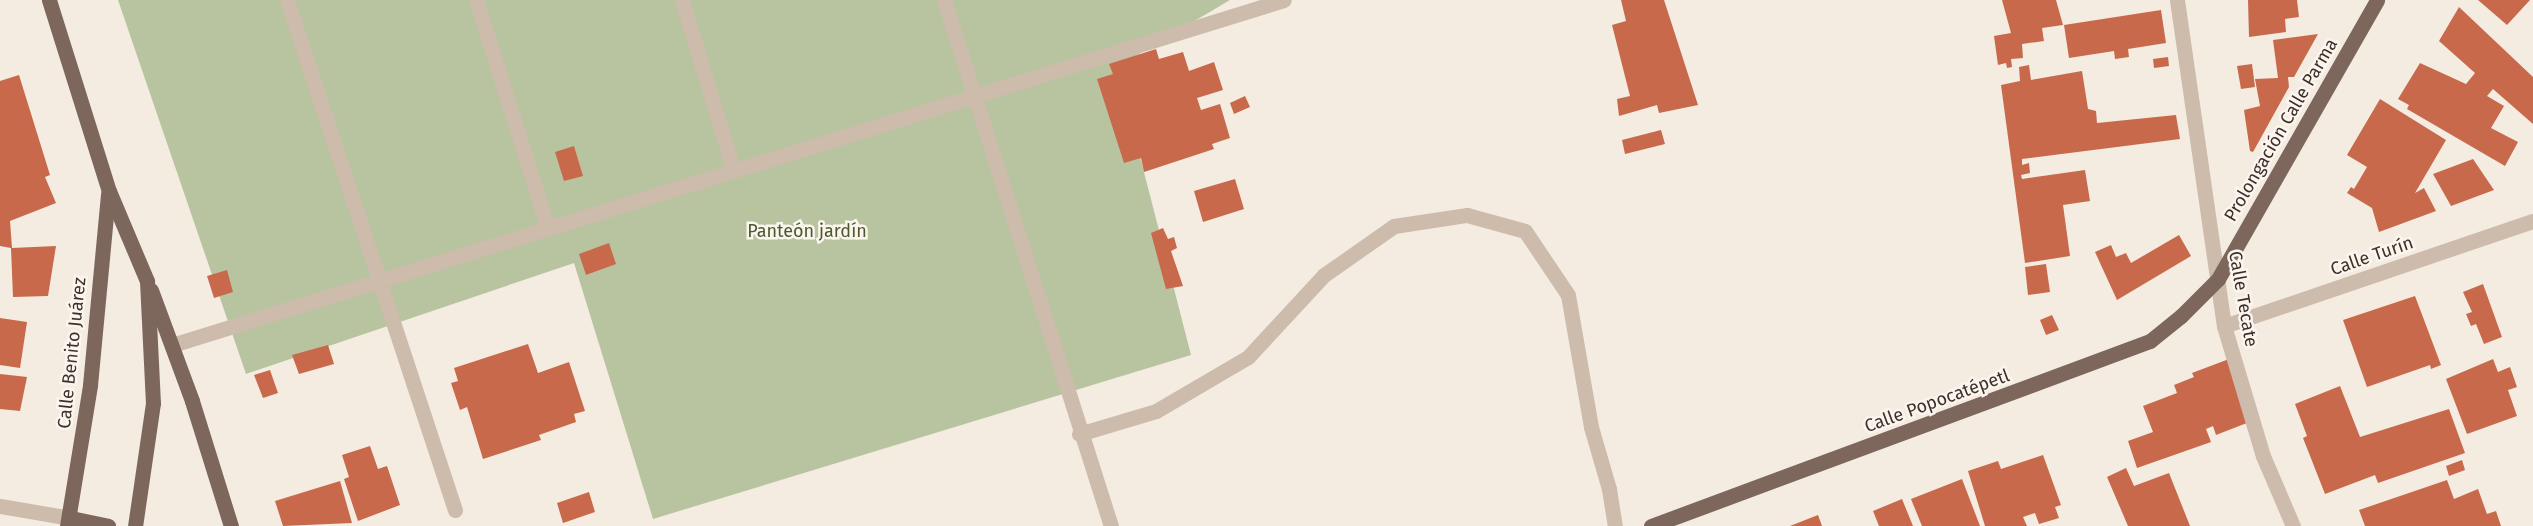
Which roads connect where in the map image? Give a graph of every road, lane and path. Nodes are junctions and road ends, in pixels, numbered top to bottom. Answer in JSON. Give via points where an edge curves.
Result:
{"nodes":[{"id":1,"x":49,"y":0,"type":"edge"},
{"id":2,"x":287,"y":0,"type":"edge"},
{"id":3,"x":476,"y":0,"type":"edge"},
{"id":4,"x":682,"y":0,"type":"edge"},
{"id":5,"x":944,"y":0,"type":"edge"},
{"id":6,"x":1284,"y":0,"type":"edge"},
{"id":7,"x":2177,"y":0,"type":"edge"},
{"id":8,"x":2377,"y":0,"type":"edge"},
{"id":9,"x":973,"y":97,"type":"junction"},
{"id":10,"x":733,"y":169,"type":"junction"},
{"id":11,"x":109,"y":191,"type":"junction"},
{"id":12,"x":2533,"y":221,"type":"edge"},
{"id":13,"x":548,"y":228,"type":"junction"},
{"id":14,"x":2218,"y":279,"type":"junction"},
{"id":15,"x":378,"y":280,"type":"junction"},
{"id":16,"x":147,"y":281,"type":"junction"},
{"id":17,"x":2224,"y":326,"type":"junction"},
{"id":18,"x":172,"y":345,"type":"junction"},
{"id":19,"x":1080,"y":434,"type":"junction"},
{"id":20,"x":0,"y":506,"type":"edge"},
{"id":21,"x":455,"y":510,"type":"dead end"},
{"id":22,"x":69,"y":522,"type":"edge"},
{"id":23,"x":108,"y":526,"type":"edge"},
{"id":24,"x":135,"y":526,"type":"edge"},
{"id":25,"x":231,"y":526,"type":"edge"},
{"id":26,"x":1111,"y":526,"type":"edge"},
{"id":27,"x":1615,"y":526,"type":"edge"},
{"id":28,"x":1651,"y":526,"type":"edge"},
{"id":29,"x":2293,"y":526,"type":"edge"}],
"edges":[{"from":1,"to":11,"type":"main road","name":"Calle Benito Juárez"},
{"from":2,"to":15,"type":"street"},
{"from":3,"to":13,"type":"street"},
{"from":4,"to":10,"type":"street"},
{"from":5,"to":9,"type":"street"},
{"from":6,"to":9,"type":"street"},
{"from":7,"to":14,"type":"street","name":"Calle Tecate"},
{"from":8,"to":14,"type":"main road","name":"Prolongación Calle Parma"},
{"from":9,"to":10,"type":"street"},
{"from":9,"to":19,"type":"street"},
{"from":10,"to":13,"type":"street"},
{"from":11,"to":16,"type":"main road","name":"Calle Benito Juárez"},
{"from":11,"to":22,"type":"main road","name":"Calle Benito Juárez","via":[[90,385]]},
{"from":12,"to":17,"type":"street","name":"Calle Turín"},
{"from":13,"to":15,"type":"street"},
{"from":14,"to":17,"type":"street","name":"Calle Tecate"},
{"from":14,"to":28,"type":"main road","name":"Calle Popocatépetl","via":[[2150,341]]},
{"from":15,"to":18,"type":"street"},
{"from":15,"to":21,"type":"street"},
{"from":16,"to":18,"type":"main road"},
{"from":16,"to":24,"type":"main road","name":"Calle Benito Juárez","via":[[153,403]]},
{"from":17,"to":29,"type":"street","name":"Calle Tecate","via":[[2263,456]]},
{"from":18,"to":25,"type":"main road"},
{"from":19,"to":26,"type":"street"},
{"from":19,"to":27,"type":"street","via":[[1156,411],[1248,357],[1324,275],[1394,226],[1467,215],[1525,231],[1568,295],[1591,427],[1610,489]]},
{"from":20,"to":22,"type":"street"},
{"from":22,"to":23,"type":"main road"}]}
